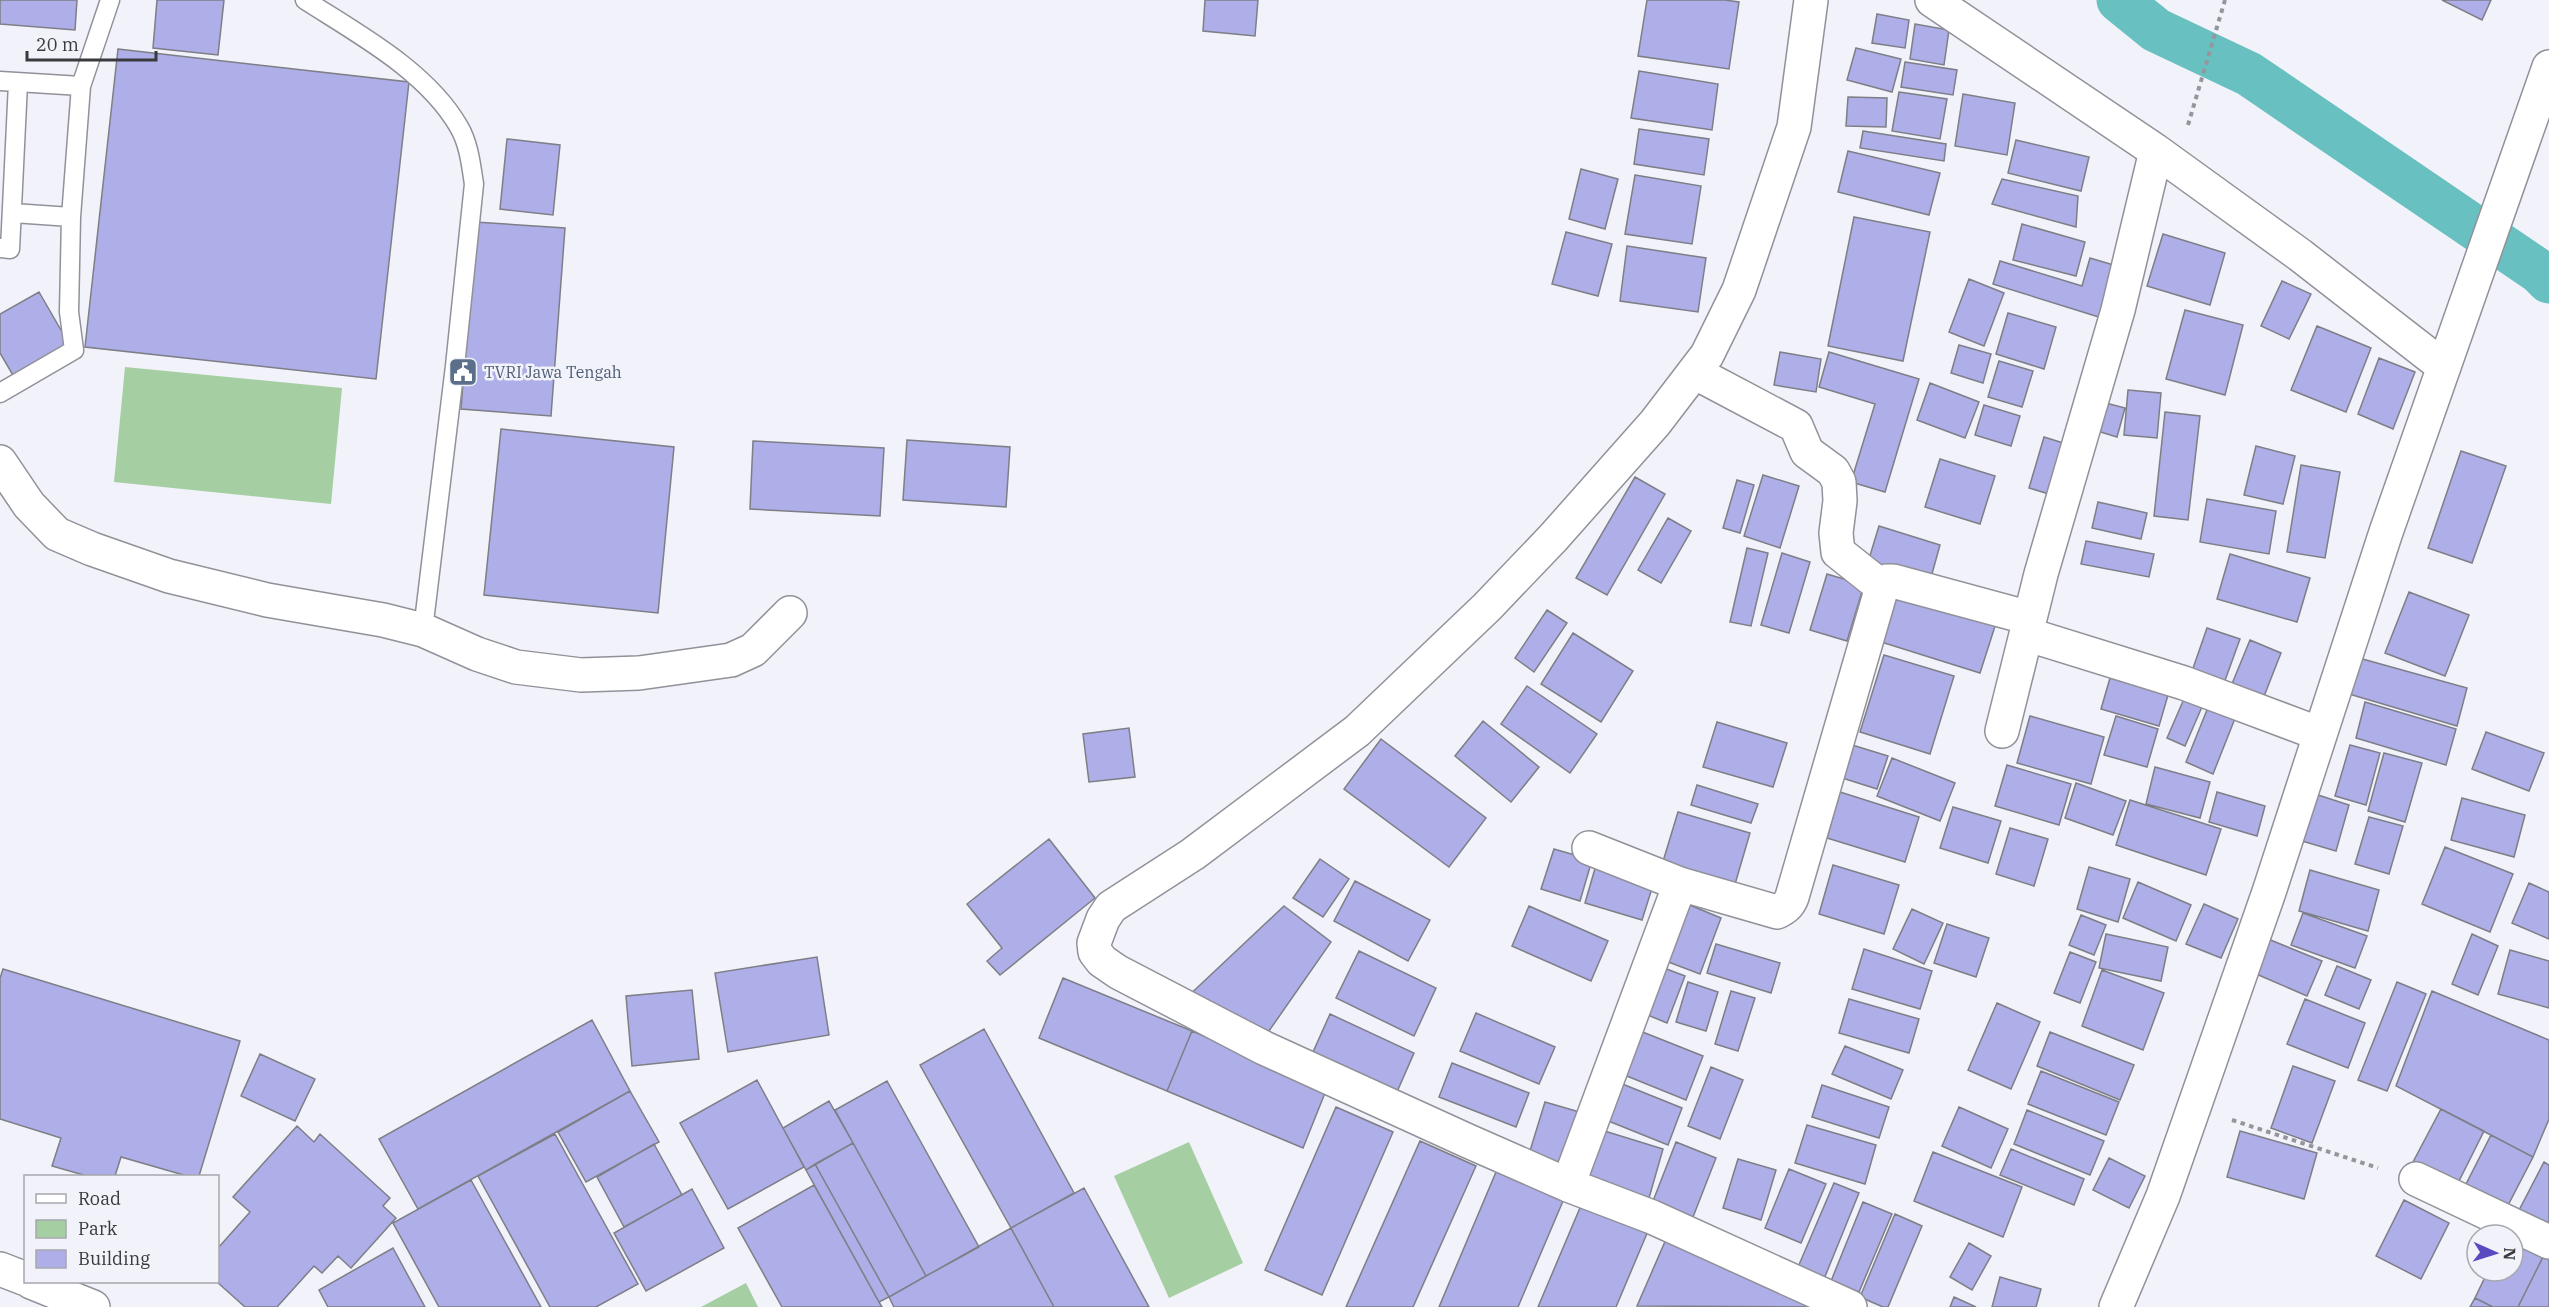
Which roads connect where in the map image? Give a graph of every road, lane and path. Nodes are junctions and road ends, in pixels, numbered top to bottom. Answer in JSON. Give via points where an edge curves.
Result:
{"nodes":[{"id":1,"x":110,"y":0,"type":"edge"},
{"id":2,"x":305,"y":0,"type":"edge"},
{"id":3,"x":1811,"y":0,"type":"edge"},
{"id":4,"x":1932,"y":0,"type":"edge"},
{"id":5,"x":2225,"y":0,"type":"edge"},
{"id":6,"x":2549,"y":67,"type":"edge"},
{"id":7,"x":9,"y":82,"type":"edge"},
{"id":8,"x":81,"y":86,"type":"junction"},
{"id":9,"x":2188,"y":124,"type":"dead end"},
{"id":10,"x":2156,"y":151,"type":"junction"},
{"id":11,"x":13,"y":213,"type":"junction"},
{"id":12,"x":71,"y":217,"type":"junction"},
{"id":13,"x":0,"y":248,"type":"edge"},
{"id":14,"x":2444,"y":367,"type":"junction"},
{"id":15,"x":1694,"y":372,"type":"junction"},
{"id":16,"x":0,"y":393,"type":"edge"},
{"id":17,"x":0,"y":462,"type":"edge"},
{"id":18,"x":1881,"y":587,"type":"junction"},
{"id":19,"x":790,"y":613,"type":"dead end"},
{"id":20,"x":2028,"y":626,"type":"junction"},
{"id":21,"x":423,"y":630,"type":"junction"},
{"id":22,"x":2002,"y":730,"type":"dead end"},
{"id":23,"x":2320,"y":734,"type":"junction"},
{"id":24,"x":1589,"y":848,"type":"dead end"},
{"id":25,"x":1680,"y":884,"type":"junction"},
{"id":26,"x":2188,"y":1123,"type":"junction"},
{"id":27,"x":2416,"y":1179,"type":"joint"},
{"id":28,"x":1568,"y":1185,"type":"junction"},
{"id":29,"x":2549,"y":1242,"type":"edge"},
{"id":30,"x":0,"y":1269,"type":"edge"},
{"id":31,"x":24,"y":1278,"type":"edge"},
{"id":32,"x":36,"y":1283,"type":"edge"},
{"id":33,"x":93,"y":1307,"type":"edge"},
{"id":34,"x":1850,"y":1307,"type":"edge"},
{"id":35,"x":2116,"y":1307,"type":"edge"}],
"edges":[{"from":1,"to":8,"type":"lane"},
{"from":2,"to":21,"type":"lane","via":[[389,55],[440,99],[460,128],[470,156],[474,184]]},
{"from":3,"to":15,"type":"street","via":[[1794,127],[1739,290],[1707,355]]},
{"from":4,"to":10,"type":"street"},
{"from":5,"to":9,"type":"path"},
{"from":6,"to":14,"type":"street"},
{"from":7,"to":8,"type":"lane"},
{"from":7,"to":11,"type":"lane"},
{"from":8,"to":12,"type":"lane"},
{"from":10,"to":14,"type":"street","via":[[2300,255]]},
{"from":10,"to":20,"type":"street","via":[[2118,310]]},
{"from":11,"to":12,"type":"lane"},
{"from":11,"to":13,"type":"lane","via":[[10,249]]},
{"from":12,"to":16,"type":"lane","via":[[69,312],[74,350]]},
{"from":14,"to":23,"type":"street"},
{"from":15,"to":18,"type":"street","via":[[1796,426],[1807,452],[1833,471],[1839,482],[1838,552]]},
{"from":15,"to":28,"type":"street","via":[[1655,423],[1553,538],[1357,731],[1193,854],[1117,902],[1103,919],[1094,943],[1102,961],[1118,972],[1264,1048]]},
{"from":17,"to":21,"type":"street","via":[[29,505],[57,534],[92,549],[169,576],[267,600]]},
{"from":18,"to":20,"type":"street","via":[[1893,581]]},
{"from":18,"to":25,"type":"street","via":[[1789,905],[1777,912]]},
{"from":19,"to":21,"type":"street","via":[[753,650],[730,660],[639,674],[580,675],[516,667]]},
{"from":20,"to":22,"type":"street"},
{"from":20,"to":23,"type":"street"},
{"from":23,"to":26,"type":"street"},
{"from":24,"to":25,"type":"street"},
{"from":25,"to":28,"type":"street"},
{"from":26,"to":27,"type":"path","via":[[2206,1125],[2232,1120]]},
{"from":26,"to":35,"type":"street","via":[[2163,1196]]},
{"from":27,"to":29,"type":"street"},
{"from":28,"to":34,"type":"street","via":[[1652,1217]]},
{"from":30,"to":31,"type":"street"},
{"from":32,"to":33,"type":"street"}]}
